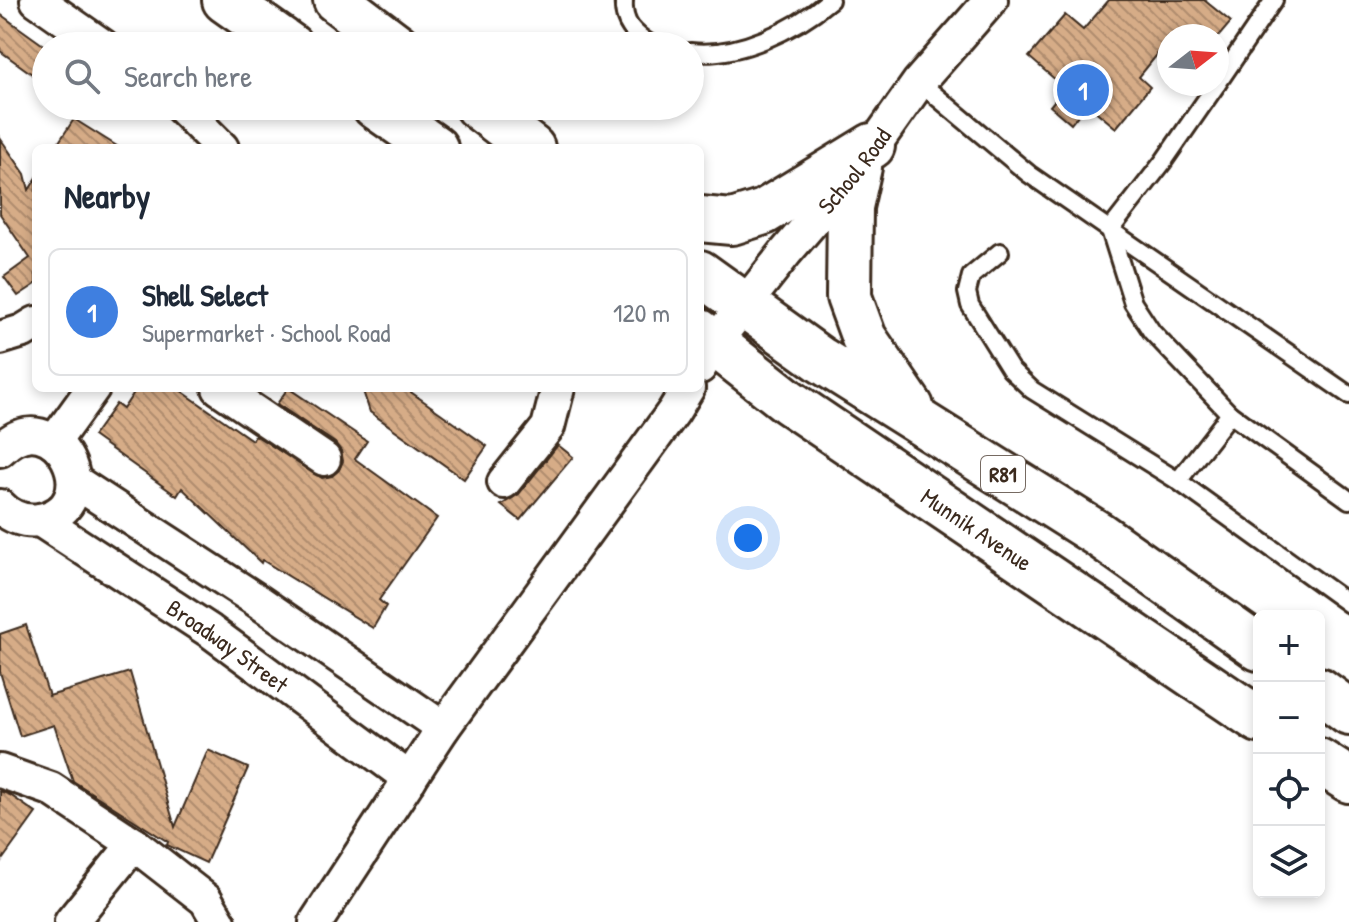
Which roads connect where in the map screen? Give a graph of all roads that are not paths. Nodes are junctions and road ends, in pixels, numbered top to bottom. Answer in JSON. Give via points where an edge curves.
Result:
{"nodes":[{"id":1,"x":37,"y":0,"type":"edge"},
{"id":2,"x":225,"y":0,"type":"edge"},
{"id":3,"x":336,"y":0,"type":"edge"},
{"id":4,"x":624,"y":0,"type":"edge"},
{"id":5,"x":830,"y":0,"type":"edge"},
{"id":6,"x":991,"y":0,"type":"edge"},
{"id":7,"x":1274,"y":0,"type":"edge"},
{"id":8,"x":83,"y":32,"type":"edge"},
{"id":9,"x":270,"y":32,"type":"edge"},
{"id":10,"x":378,"y":32,"type":"edge"},
{"id":11,"x":636,"y":32,"type":"edge"},
{"id":12,"x":704,"y":53,"type":"edge"},
{"id":13,"x":1229,"y":66,"type":"edge"},
{"id":14,"x":919,"y":82,"type":"junction"},
{"id":15,"x":1209,"y":96,"type":"edge"},
{"id":16,"x":194,"y":120,"type":"edge"},
{"id":17,"x":395,"y":120,"type":"edge"},
{"id":18,"x":495,"y":120,"type":"edge"},
{"id":19,"x":218,"y":144,"type":"edge"},
{"id":20,"x":429,"y":144,"type":"edge"},
{"id":21,"x":527,"y":144,"type":"edge"},
{"id":22,"x":866,"y":157,"type":"junction"},
{"id":23,"x":704,"y":219,"type":"edge"},
{"id":24,"x":1110,"y":230,"type":"junction"},
{"id":25,"x":1000,"y":252,"type":"dead end"},
{"id":26,"x":704,"y":276,"type":"edge"},
{"id":27,"x":745,"y":303,"type":"junction"},
{"id":28,"x":32,"y":325,"type":"edge"},
{"id":29,"x":0,"y":338,"type":"edge"},
{"id":30,"x":705,"y":347,"type":"edge"},
{"id":31,"x":90,"y":392,"type":"edge"},
{"id":32,"x":225,"y":392,"type":"edge"},
{"id":33,"x":557,"y":392,"type":"edge"},
{"id":34,"x":686,"y":392,"type":"edge"},
{"id":35,"x":1349,"y":395,"type":"edge"},
{"id":36,"x":1230,"y":414,"type":"junction"},
{"id":37,"x":919,"y":420,"type":"junction"},
{"id":38,"x":54,"y":442,"type":"junction"},
{"id":39,"x":0,"y":450,"type":"edge"},
{"id":40,"x":324,"y":459,"type":"dead end"},
{"id":41,"x":74,"y":481,"type":"junction"},
{"id":42,"x":1178,"y":481,"type":"junction"},
{"id":43,"x":504,"y":482,"type":"dead end"},
{"id":44,"x":1349,"y":500,"type":"edge"},
{"id":45,"x":0,"y":506,"type":"edge"},
{"id":46,"x":40,"y":520,"type":"junction"},
{"id":47,"x":1349,"y":604,"type":"edge"},
{"id":48,"x":268,"y":608,"type":"junction"},
{"id":49,"x":1253,"y":644,"type":"edge"},
{"id":50,"x":238,"y":652,"type":"junction"},
{"id":51,"x":1325,"y":694,"type":"edge"},
{"id":52,"x":1349,"y":712,"type":"edge"},
{"id":53,"x":1253,"y":716,"type":"edge"},
{"id":54,"x":443,"y":728,"type":"junction"},
{"id":55,"x":1325,"y":765,"type":"edge"},
{"id":56,"x":0,"y":771,"type":"edge"},
{"id":57,"x":410,"y":779,"type":"junction"},
{"id":58,"x":1349,"y":780,"type":"edge"},
{"id":59,"x":134,"y":844,"type":"junction"},
{"id":60,"x":71,"y":922,"type":"edge"},
{"id":61,"x":219,"y":922,"type":"edge"},
{"id":62,"x":316,"y":922,"type":"edge"}],
"edges":[{"from":1,"to":8,"type":"street"},
{"from":2,"to":9,"type":"main road"},
{"from":3,"to":10,"type":"main road"},
{"from":4,"to":11,"type":"lane","via":[[627,25]]},
{"from":5,"to":12,"type":"lane","via":[[771,37]]},
{"from":6,"to":14,"type":"street","name":"School Road"},
{"from":7,"to":13,"type":"lane"},
{"from":14,"to":22,"type":"street","name":"School Road"},
{"from":14,"to":24,"type":"lane","via":[[1029,174]]},
{"from":15,"to":24,"type":"lane"},
{"from":16,"to":19,"type":"street"},
{"from":17,"to":20,"type":"main road"},
{"from":18,"to":21,"type":"main road"},
{"from":22,"to":23,"type":"main road","via":[[764,212],[732,222]]},
{"from":22,"to":27,"type":"street","name":"School Road"},
{"from":22,"to":37,"type":"main road","via":[[850,207],[849,297],[864,338]]},
{"from":24,"to":35,"type":"lane"},
{"from":24,"to":36,"type":"lane","via":[[1133,303],[1152,332]]},
{"from":25,"to":42,"type":"lane","via":[[971,276],[967,292],[1010,369],[1032,390]]},
{"from":26,"to":27,"type":"main road","number":"R81"},
{"from":27,"to":30,"type":"street","name":"School Road"},
{"from":27,"to":37,"type":"main road","number":"R81","via":[[821,360]]},
{"from":28,"to":29,"type":"street"},
{"from":30,"to":53,"type":"main road","name":"Munnik Avenue","number":"R81"},
{"from":31,"to":38,"type":"street"},
{"from":32,"to":40,"type":"street"},
{"from":33,"to":43,"type":"street","via":[[548,427]]},
{"from":34,"to":54,"type":"street"},
{"from":36,"to":42,"type":"lane"},
{"from":36,"to":44,"type":"lane"},
{"from":37,"to":49,"type":"main road","number":"R81","via":[[1098,534]]},
{"from":38,"to":39,"type":"street","via":[[22,436]]},
{"from":38,"to":41,"type":"street","via":[[71,461]]},
{"from":41,"to":46,"type":"street","via":[[64,506]]},
{"from":41,"to":48,"type":"street"},
{"from":42,"to":47,"type":"lane"},
{"from":45,"to":46,"type":"street","name":"Broadway Street","via":[[15,518]]},
{"from":46,"to":50,"type":"street","name":"Broadway Street"},
{"from":48,"to":50,"type":"street"},
{"from":48,"to":54,"type":"street"},
{"from":50,"to":57,"type":"street","name":"Broadway Street"},
{"from":51,"to":52,"type":"main road"},
{"from":54,"to":57,"type":"street"},
{"from":55,"to":58,"type":"main road"},
{"from":56,"to":59,"type":"street","via":[[51,789]]},
{"from":57,"to":62,"type":"street"},
{"from":59,"to":60,"type":"street"},
{"from":59,"to":61,"type":"street","via":[[206,900]]}]}
